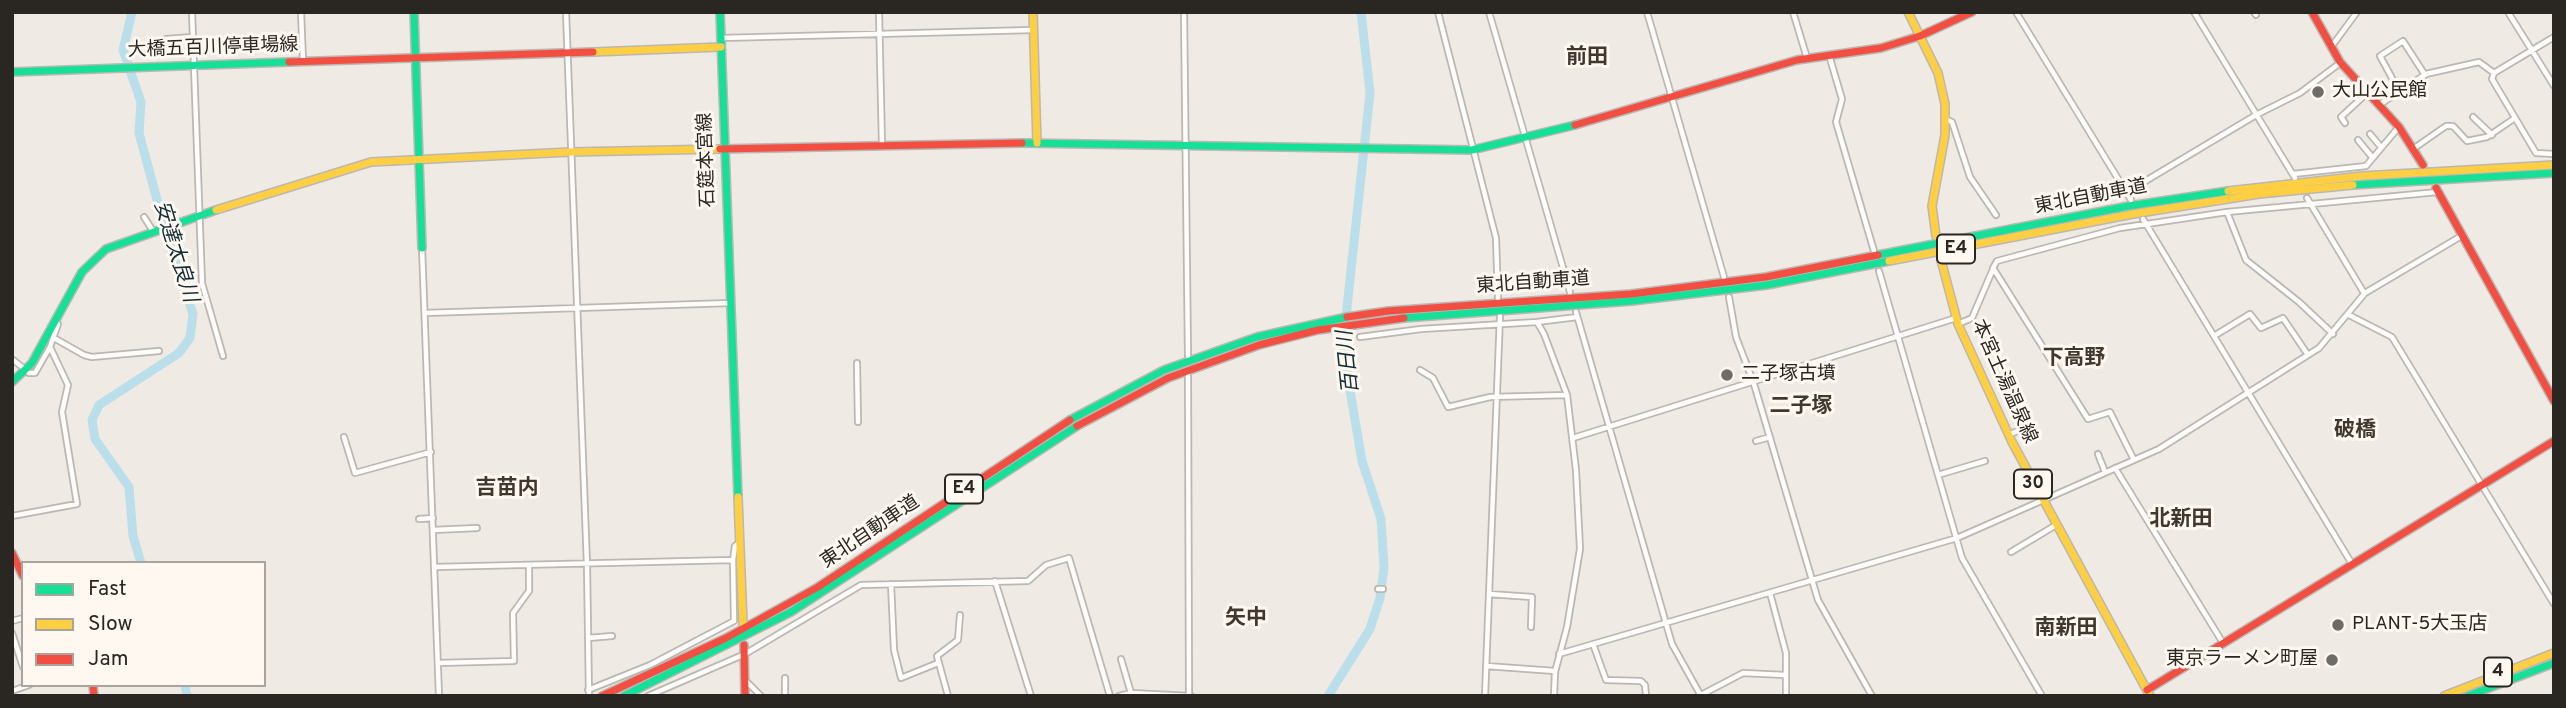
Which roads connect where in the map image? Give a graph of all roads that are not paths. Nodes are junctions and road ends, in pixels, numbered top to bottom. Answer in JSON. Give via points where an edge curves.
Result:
{"nodes":[{"id":1,"x":192,"y":12,"type":"edge"},
{"id":2,"x":301,"y":12,"type":"edge"},
{"id":3,"x":414,"y":12,"type":"edge"},
{"id":4,"x":566,"y":12,"type":"edge"},
{"id":5,"x":720,"y":12,"type":"edge"},
{"id":6,"x":879,"y":12,"type":"edge"},
{"id":7,"x":1033,"y":12,"type":"edge"},
{"id":8,"x":1184,"y":12,"type":"edge"},
{"id":9,"x":1438,"y":12,"type":"edge"},
{"id":10,"x":1489,"y":12,"type":"edge"},
{"id":11,"x":1647,"y":12,"type":"edge"},
{"id":12,"x":1793,"y":12,"type":"edge"},
{"id":13,"x":1908,"y":12,"type":"edge"},
{"id":14,"x":1972,"y":12,"type":"edge"},
{"id":15,"x":2016,"y":12,"type":"edge"},
{"id":16,"x":2194,"y":12,"type":"edge"},
{"id":17,"x":2312,"y":12,"type":"edge"},
{"id":18,"x":2357,"y":12,"type":"edge"},
{"id":19,"x":2508,"y":12,"type":"edge"},
{"id":20,"x":1034,"y":30,"type":"junction"},
{"id":21,"x":880,"y":34,"type":"junction"},
{"id":22,"x":1920,"y":36,"type":"junction"},
{"id":23,"x":193,"y":37,"type":"junction"},
{"id":24,"x":2554,"y":37,"type":"edge"},
{"id":25,"x":721,"y":38,"type":"junction"},
{"id":26,"x":166,"y":39,"type":"dead end"},
{"id":27,"x":2332,"y":46,"type":"junction"},
{"id":28,"x":721,"y":47,"type":"junction"},
{"id":29,"x":2532,"y":51,"type":"junction"},
{"id":30,"x":567,"y":52,"type":"junction"},
{"id":31,"x":1829,"y":55,"type":"junction"},
{"id":32,"x":415,"y":58,"type":"junction"},
{"id":33,"x":1807,"y":58,"type":"junction"},
{"id":34,"x":303,"y":61,"type":"junction"},
{"id":35,"x":2340,"y":62,"type":"junction"},
{"id":36,"x":194,"y":66,"type":"junction"},
{"id":37,"x":12,"y":72,"type":"edge"},
{"id":38,"x":2494,"y":73,"type":"junction"},
{"id":39,"x":2425,"y":75,"type":"junction"},
{"id":40,"x":2554,"y":86,"type":"edge"},
{"id":41,"x":2399,"y":91,"type":"junction"},
{"id":42,"x":2367,"y":93,"type":"junction"},
{"id":43,"x":1672,"y":98,"type":"junction"},
{"id":44,"x":2378,"y":105,"type":"junction"},
{"id":45,"x":2256,"y":116,"type":"junction"},
{"id":46,"x":2473,"y":117,"type":"dead end"},
{"id":47,"x":2515,"y":118,"type":"junction"},
{"id":48,"x":1946,"y":119,"type":"junction"},
{"id":49,"x":2440,"y":120,"type":"dead end"},
{"id":50,"x":2345,"y":123,"type":"dead end"},
{"id":51,"x":2399,"y":127,"type":"junction"},
{"id":52,"x":2445,"y":127,"type":"junction"},
{"id":53,"x":2370,"y":134,"type":"dead end"},
{"id":54,"x":2492,"y":135,"type":"junction"},
{"id":55,"x":1526,"y":139,"type":"junction"},
{"id":56,"x":2358,"y":140,"type":"dead end"},
{"id":57,"x":1037,"y":143,"type":"junction"},
{"id":58,"x":1185,"y":144,"type":"junction"},
{"id":59,"x":882,"y":146,"type":"junction"},
{"id":60,"x":2381,"y":147,"type":"junction"},
{"id":61,"x":723,"y":149,"type":"junction"},
{"id":62,"x":2413,"y":149,"type":"junction"},
{"id":63,"x":1472,"y":150,"type":"junction"},
{"id":64,"x":570,"y":152,"type":"junction"},
{"id":65,"x":2554,"y":154,"type":"edge"},
{"id":66,"x":2372,"y":156,"type":"junction"},
{"id":67,"x":420,"y":162,"type":"junction"},
{"id":68,"x":2423,"y":165,"type":"dead end"},
{"id":69,"x":2554,"y":165,"type":"edge"},
{"id":70,"x":2554,"y":173,"type":"edge"},
{"id":71,"x":2437,"y":190,"type":"joint"},
{"id":72,"x":2127,"y":192,"type":"junction"},
{"id":73,"x":2131,"y":200,"type":"dead end"},
{"id":74,"x":2308,"y":200,"type":"junction"},
{"id":75,"x":2227,"y":212,"type":"junction"},
{"id":76,"x":1996,"y":215,"type":"dead end"},
{"id":77,"x":145,"y":216,"type":"dead end"},
{"id":78,"x":200,"y":217,"type":"junction"},
{"id":79,"x":2144,"y":221,"type":"junction"},
{"id":80,"x":154,"y":230,"type":"junction"},
{"id":81,"x":2463,"y":235,"type":"junction"},
{"id":82,"x":1936,"y":236,"type":"dead end"},
{"id":83,"x":422,"y":248,"type":"joint"},
{"id":84,"x":1874,"y":251,"type":"dead end"},
{"id":85,"x":1941,"y":260,"type":"dead end"},
{"id":86,"x":1993,"y":268,"type":"junction"},
{"id":87,"x":1879,"y":271,"type":"dead end"},
{"id":88,"x":1724,"y":277,"type":"dead end"},
{"id":89,"x":1570,"y":292,"type":"dead end"},
{"id":90,"x":2365,"y":293,"type":"junction"},
{"id":91,"x":1729,"y":297,"type":"dead end"},
{"id":92,"x":1498,"y":298,"type":"dead end"},
{"id":93,"x":730,"y":303,"type":"junction"},
{"id":94,"x":578,"y":308,"type":"junction"},
{"id":95,"x":425,"y":313,"type":"junction"},
{"id":96,"x":2349,"y":315,"type":"junction"},
{"id":97,"x":1500,"y":316,"type":"dead end"},
{"id":98,"x":1358,"y":319,"type":"junction"},
{"id":99,"x":55,"y":320,"type":"junction"},
{"id":100,"x":1957,"y":321,"type":"junction"},
{"id":101,"x":1341,"y":322,"type":"junction"},
{"id":102,"x":1537,"y":322,"type":"junction"},
{"id":103,"x":1500,"y":324,"type":"junction"},
{"id":104,"x":2333,"y":334,"type":"junction"},
{"id":105,"x":2214,"y":336,"type":"junction"},
{"id":106,"x":1360,"y":337,"type":"dead end"},
{"id":107,"x":1898,"y":337,"type":"junction"},
{"id":108,"x":54,"y":338,"type":"junction"},
{"id":109,"x":50,"y":347,"type":"junction"},
{"id":110,"x":159,"y":351,"type":"dead end"},
{"id":111,"x":2308,"y":355,"type":"junction"},
{"id":112,"x":223,"y":356,"type":"dead end"},
{"id":113,"x":1188,"y":356,"type":"dead end"},
{"id":114,"x":12,"y":359,"type":"edge"},
{"id":115,"x":857,"y":363,"type":"dead end"},
{"id":116,"x":22,"y":367,"type":"dead end"},
{"id":117,"x":1420,"y":370,"type":"dead end"},
{"id":118,"x":29,"y":373,"type":"dead end"},
{"id":119,"x":1188,"y":376,"type":"dead end"},
{"id":120,"x":12,"y":382,"type":"edge"},
{"id":121,"x":1754,"y":384,"type":"junction"},
{"id":122,"x":2249,"y":394,"type":"junction"},
{"id":123,"x":1567,"y":395,"type":"junction"},
{"id":124,"x":1498,"y":397,"type":"junction"},
{"id":125,"x":2554,"y":401,"type":"edge"},
{"id":126,"x":858,"y":422,"type":"dead end"},
{"id":127,"x":2027,"y":426,"type":"dead end"},
{"id":128,"x":1609,"y":429,"type":"junction"},
{"id":129,"x":2009,"y":435,"type":"junction"},
{"id":130,"x":344,"y":437,"type":"dead end"},
{"id":131,"x":1770,"y":437,"type":"junction"},
{"id":132,"x":1573,"y":438,"type":"junction"},
{"id":133,"x":1756,"y":441,"type":"dead end"},
{"id":134,"x":2554,"y":441,"type":"edge"},
{"id":135,"x":431,"y":452,"type":"junction"},
{"id":136,"x":2098,"y":454,"type":"dead end"},
{"id":137,"x":2134,"y":460,"type":"junction"},
{"id":138,"x":1985,"y":461,"type":"dead end"},
{"id":139,"x":2115,"y":468,"type":"junction"},
{"id":140,"x":2105,"y":472,"type":"junction"},
{"id":141,"x":1938,"y":475,"type":"junction"},
{"id":142,"x":2481,"y":485,"type":"junction"},
{"id":143,"x":2042,"y":500,"type":"junction"},
{"id":144,"x":12,"y":516,"type":"edge"},
{"id":145,"x":433,"y":518,"type":"junction"},
{"id":146,"x":419,"y":519,"type":"dead end"},
{"id":147,"x":2056,"y":525,"type":"junction"},
{"id":148,"x":477,"y":528,"type":"dead end"},
{"id":149,"x":433,"y":530,"type":"junction"},
{"id":150,"x":1957,"y":538,"type":"junction"},
{"id":151,"x":740,"y":543,"type":"junction"},
{"id":152,"x":2011,"y":552,"type":"dead end"},
{"id":153,"x":12,"y":553,"type":"edge"},
{"id":154,"x":733,"y":559,"type":"junction"},
{"id":155,"x":2353,"y":564,"type":"junction"},
{"id":156,"x":587,"y":565,"type":"junction"},
{"id":157,"x":529,"y":566,"type":"junction"},
{"id":158,"x":434,"y":567,"type":"junction"},
{"id":159,"x":21,"y":572,"type":"edge"},
{"id":160,"x":1811,"y":580,"type":"junction"},
{"id":161,"x":995,"y":581,"type":"junction"},
{"id":162,"x":891,"y":584,"type":"junction"},
{"id":163,"x":1770,"y":593,"type":"junction"},
{"id":164,"x":1489,"y":594,"type":"junction"},
{"id":165,"x":2554,"y":604,"type":"edge"},
{"id":166,"x":960,"y":615,"type":"dead end"},
{"id":167,"x":1666,"y":623,"type":"junction"},
{"id":168,"x":743,"y":624,"type":"dead end"},
{"id":169,"x":1531,"y":627,"type":"dead end"},
{"id":170,"x":12,"y":634,"type":"edge"},
{"id":171,"x":612,"y":636,"type":"dead end"},
{"id":172,"x":588,"y":638,"type":"junction"},
{"id":173,"x":2223,"y":643,"type":"junction"},
{"id":174,"x":1593,"y":644,"type":"junction"},
{"id":175,"x":744,"y":650,"type":"junction"},
{"id":176,"x":2554,"y":653,"type":"edge"},
{"id":177,"x":1559,"y":654,"type":"junction"},
{"id":178,"x":1121,"y":659,"type":"dead end"},
{"id":179,"x":21,"y":661,"type":"edge"},
{"id":180,"x":438,"y":663,"type":"junction"},
{"id":181,"x":938,"y":663,"type":"junction"},
{"id":182,"x":2554,"y":663,"type":"edge"},
{"id":183,"x":1486,"y":666,"type":"junction"},
{"id":184,"x":1555,"y":671,"type":"junction"},
{"id":185,"x":1785,"y":675,"type":"junction"},
{"id":186,"x":785,"y":678,"type":"dead end"},
{"id":187,"x":744,"y":679,"type":"junction"},
{"id":188,"x":588,"y":693,"type":"edge"},
{"id":189,"x":1131,"y":693,"type":"junction"},
{"id":190,"x":2148,"y":693,"type":"edge"},
{"id":191,"x":439,"y":696,"type":"edge"},
{"id":192,"x":602,"y":696,"type":"edge"},
{"id":193,"x":624,"y":696,"type":"edge"},
{"id":194,"x":648,"y":696,"type":"edge"},
{"id":195,"x":746,"y":696,"type":"edge"},
{"id":196,"x":761,"y":696,"type":"edge"},
{"id":197,"x":785,"y":696,"type":"edge"},
{"id":198,"x":948,"y":696,"type":"edge"},
{"id":199,"x":1031,"y":696,"type":"edge"},
{"id":200,"x":1110,"y":696,"type":"edge"},
{"id":201,"x":1119,"y":696,"type":"edge"},
{"id":202,"x":1190,"y":696,"type":"edge"},
{"id":203,"x":1485,"y":696,"type":"edge"},
{"id":204,"x":1554,"y":696,"type":"edge"},
{"id":205,"x":1646,"y":696,"type":"edge"},
{"id":206,"x":1701,"y":696,"type":"edge"},
{"id":207,"x":1786,"y":696,"type":"edge"},
{"id":208,"x":1872,"y":696,"type":"edge"},
{"id":209,"x":2042,"y":696,"type":"edge"},
{"id":210,"x":2139,"y":696,"type":"edge"},
{"id":211,"x":2444,"y":696,"type":"edge"},
{"id":212,"x":2469,"y":696,"type":"edge"}],
"edges":[{"from":1,"to":23,"type":"street"},
{"from":2,"to":34,"type":"street"},
{"from":3,"to":32,"type":"main road"},
{"from":4,"to":30,"type":"street"},
{"from":5,"to":25,"type":"main road"},
{"from":6,"to":21,"type":"street"},
{"from":7,"to":20,"type":"main road"},
{"from":8,"to":58,"type":"street"},
{"from":9,"to":63,"type":"street"},
{"from":10,"to":55,"type":"street"},
{"from":11,"to":43,"type":"street"},
{"from":12,"to":33,"type":"street"},
{"from":13,"to":22,"type":"main road"},
{"from":14,"to":22,"type":"main road"},
{"from":15,"to":72,"type":"street"},
{"from":16,"to":45,"type":"street"},
{"from":17,"to":27,"type":"main road"},
{"from":18,"to":27,"type":"street"},
{"from":19,"to":29,"type":"street"},
{"from":20,"to":21,"type":"street"},
{"from":20,"to":57,"type":"main road"},
{"from":21,"to":25,"type":"street"},
{"from":21,"to":59,"type":"street"},
{"from":22,"to":31,"type":"main road","via":[[1881,48]]},
{"from":22,"to":48,"type":"main road","via":[[1942,84]]},
{"from":23,"to":26,"type":"street"},
{"from":23,"to":36,"type":"street"},
{"from":24,"to":29,"type":"street"},
{"from":25,"to":28,"type":"main road"},
{"from":27,"to":35,"type":"main road"},
{"from":28,"to":30,"type":"main road"},
{"from":28,"to":61,"type":"main road","name":"石筵本宮線"},
{"from":29,"to":38,"type":"street"},
{"from":29,"to":40,"type":"street"},
{"from":30,"to":32,"type":"main road"},
{"from":30,"to":64,"type":"street"},
{"from":31,"to":33,"type":"main road"},
{"from":31,"to":84,"type":"street","via":[[1842,99],[1836,122]]},
{"from":32,"to":34,"type":"main road","name":"大橋五百川停車場線"},
{"from":32,"to":67,"type":"main road"},
{"from":33,"to":43,"type":"main road"},
{"from":34,"to":36,"type":"main road","name":"大橋五百川停車場線"},
{"from":35,"to":42,"type":"main road"},
{"from":35,"to":45,"type":"street","via":[[2300,93]]},
{"from":36,"to":37,"type":"main road","name":"大橋五百川停車場線"},
{"from":36,"to":78,"type":"street"},
{"from":38,"to":39,"type":"street","via":[[2479,62]]},
{"from":38,"to":47,"type":"street","via":[[2492,79]]},
{"from":39,"to":41,"type":"street"},
{"from":39,"to":41,"type":"street","via":[[2403,41],[2380,56]]},
{"from":41,"to":44,"type":"street"},
{"from":42,"to":44,"type":"main road"},
{"from":42,"to":50,"type":"street","via":[[2342,117]]},
{"from":43,"to":55,"type":"main road"},
{"from":43,"to":88,"type":"street"},
{"from":44,"to":51,"type":"main road"},
{"from":45,"to":66,"type":"street","via":[[2294,176],[2366,166]]},
{"from":45,"to":72,"type":"street"},
{"from":46,"to":54,"type":"street"},
{"from":47,"to":54,"type":"street"},
{"from":47,"to":65,"type":"street","via":[[2536,153]]},
{"from":48,"to":76,"type":"street","via":[[1955,130],[1970,177]]},
{"from":48,"to":82,"type":"main road","via":[[1933,199]]},
{"from":49,"to":52,"type":"street"},
{"from":51,"to":60,"type":"street"},
{"from":51,"to":62,"type":"main road"},
{"from":52,"to":54,"type":"street","via":[[2452,125],[2467,141]]},
{"from":52,"to":62,"type":"street"},
{"from":53,"to":60,"type":"street"},
{"from":55,"to":63,"type":"main road"},
{"from":55,"to":89,"type":"street"},
{"from":56,"to":66,"type":"street"},
{"from":57,"to":58,"type":"main road"},
{"from":57,"to":59,"type":"main road"},
{"from":58,"to":63,"type":"main road"},
{"from":58,"to":113,"type":"street"},
{"from":59,"to":61,"type":"main road"},
{"from":60,"to":66,"type":"street"},
{"from":61,"to":64,"type":"main road"},
{"from":61,"to":93,"type":"main road","name":"石筵本宮線"},
{"from":62,"to":68,"type":"main road"},
{"from":63,"to":92,"type":"street","via":[[1496,238]]},
{"from":64,"to":67,"type":"main road"},
{"from":64,"to":94,"type":"street"},
{"from":67,"to":78,"type":"main road","via":[[354,166]]},
{"from":67,"to":83,"type":"main road"},
{"from":69,"to":98,"type":"main road","name":"東北自動車道","number":"E4","via":[[2258,187],[2129,206],[1717,284]]},
{"from":70,"to":98,"type":"main road","name":"東北自動車道","number":"E4","via":[[2259,194],[1719,292]]},
{"from":71,"to":74,"type":"street"},
{"from":71,"to":81,"type":"main road"},
{"from":72,"to":73,"type":"street"},
{"from":74,"to":75,"type":"street"},
{"from":74,"to":90,"type":"street"},
{"from":75,"to":79,"type":"street"},
{"from":75,"to":104,"type":"street","via":[[2246,260]]},
{"from":77,"to":80,"type":"street"},
{"from":78,"to":80,"type":"main road"},
{"from":78,"to":112,"type":"street","via":[[202,284]]},
{"from":79,"to":86,"type":"street","via":[[1997,261]]},
{"from":79,"to":105,"type":"street"},
{"from":80,"to":99,"type":"main road","via":[[94,257]]},
{"from":81,"to":90,"type":"street"},
{"from":81,"to":125,"type":"main road"},
{"from":83,"to":95,"type":"street"},
{"from":85,"to":100,"type":"main road","name":"本宮土湯温泉線","number":"30"},
{"from":86,"to":100,"type":"street","via":[[1972,318]]},
{"from":86,"to":137,"type":"street","via":[[2088,419],[2110,412]]},
{"from":87,"to":107,"type":"street"},
{"from":90,"to":96,"type":"street"},
{"from":91,"to":121,"type":"street","via":[[1736,337]]},
{"from":93,"to":94,"type":"street"},
{"from":93,"to":151,"type":"main road","name":"石筵本宮線"},
{"from":94,"to":95,"type":"street"},
{"from":94,"to":156,"type":"street"},
{"from":95,"to":135,"type":"street"},
{"from":96,"to":104,"type":"street"},
{"from":96,"to":142,"type":"street","via":[[2392,337]]},
{"from":97,"to":103,"type":"street"},
{"from":98,"to":101,"type":"main road","name":"東北自動車道","number":"E4"},
{"from":99,"to":108,"type":"street"},
{"from":99,"to":120,"type":"main road","via":[[32,363]]},
{"from":100,"to":107,"type":"street"},
{"from":100,"to":129,"type":"main road","name":"本宮土湯温泉線","number":"30"},
{"from":101,"to":192,"type":"main road","name":"東北自動車道","number":"E4","via":[[1237,344],[1122,390],[1025,447],[808,593],[714,645]]},
{"from":101,"to":193,"type":"main road","name":"東北自動車道","number":"E4","via":[[1230,354],[1127,397],[1029,454],[791,612]]},
{"from":102,"to":103,"type":"street"},
{"from":102,"to":123,"type":"street"},
{"from":102,"to":128,"type":"street","via":[[1576,315]]},
{"from":103,"to":106,"type":"street"},
{"from":103,"to":124,"type":"street"},
{"from":104,"to":111,"type":"street"},
{"from":105,"to":111,"type":"street","via":[[2250,314],[2262,328],[2283,318]]},
{"from":105,"to":122,"type":"street"},
{"from":107,"to":121,"type":"street"},
{"from":107,"to":141,"type":"street"},
{"from":108,"to":109,"type":"street"},
{"from":108,"to":110,"type":"street","via":[[92,357]]},
{"from":109,"to":118,"type":"street","via":[[35,373]]},
{"from":109,"to":144,"type":"street","via":[[68,385],[62,412],[77,504]]},
{"from":111,"to":122,"type":"street"},
{"from":114,"to":116,"type":"street"},
{"from":115,"to":126,"type":"street"},
{"from":117,"to":124,"type":"street","via":[[1433,378],[1448,407]]},
{"from":119,"to":202,"type":"street"},
{"from":121,"to":128,"type":"street"},
{"from":121,"to":131,"type":"street"},
{"from":122,"to":137,"type":"street"},
{"from":122,"to":155,"type":"street"},
{"from":123,"to":124,"type":"street"},
{"from":123,"to":132,"type":"street"},
{"from":124,"to":164,"type":"street"},
{"from":127,"to":129,"type":"street"},
{"from":128,"to":132,"type":"street"},
{"from":128,"to":167,"type":"street"},
{"from":129,"to":143,"type":"main road","name":"本宮土湯温泉線","number":"30"},
{"from":130,"to":135,"type":"street","via":[[355,473]]},
{"from":131,"to":133,"type":"street"},
{"from":131,"to":160,"type":"street"},
{"from":132,"to":177,"type":"street","via":[[1580,549]]},
{"from":134,"to":142,"type":"main road"},
{"from":135,"to":145,"type":"street"},
{"from":136,"to":140,"type":"street"},
{"from":137,"to":139,"type":"street"},
{"from":138,"to":141,"type":"street"},
{"from":139,"to":140,"type":"street"},
{"from":139,"to":173,"type":"street"},
{"from":140,"to":143,"type":"street"},
{"from":141,"to":150,"type":"street"},
{"from":142,"to":155,"type":"main road"},
{"from":142,"to":165,"type":"street"},
{"from":143,"to":147,"type":"main road","name":"本宮土湯温泉線","number":"30"},
{"from":143,"to":150,"type":"street"},
{"from":145,"to":146,"type":"street"},
{"from":145,"to":149,"type":"street"},
{"from":147,"to":152,"type":"street"},
{"from":147,"to":190,"type":"main road","name":"本宮土湯温泉線","number":"30"},
{"from":148,"to":149,"type":"street"},
{"from":149,"to":158,"type":"street"},
{"from":150,"to":160,"type":"street"},
{"from":150,"to":209,"type":"street","via":[[1962,558]]},
{"from":151,"to":154,"type":"street","via":[[735,545]]},
{"from":151,"to":168,"type":"main road","name":"石筵本宮線"},
{"from":153,"to":159,"type":"main road"},
{"from":154,"to":156,"type":"street"},
{"from":154,"to":188,"type":"street","via":[[734,621]]},
{"from":155,"to":173,"type":"main road"},
{"from":156,"to":157,"type":"street"},
{"from":156,"to":172,"type":"street"},
{"from":157,"to":158,"type":"street"},
{"from":157,"to":180,"type":"street","via":[[529,591],[513,613],[514,661]]},
{"from":158,"to":180,"type":"street"},
{"from":160,"to":163,"type":"street"},
{"from":160,"to":208,"type":"street","via":[[1819,604]]},
{"from":161,"to":162,"type":"street"},
{"from":161,"to":199,"type":"street"},
{"from":161,"to":200,"type":"street","via":[[1028,581],[1046,565],[1069,558]]},
{"from":162,"to":175,"type":"street","via":[[856,587]]},
{"from":162,"to":181,"type":"street","via":[[894,650],[901,678]]},
{"from":163,"to":167,"type":"street"},
{"from":163,"to":185,"type":"street","via":[[1786,653]]},
{"from":164,"to":169,"type":"street","via":[[1532,597]]},
{"from":164,"to":183,"type":"street"},
{"from":166,"to":181,"type":"street","via":[[958,640],[940,652]]},
{"from":167,"to":174,"type":"street"},
{"from":167,"to":206,"type":"street","via":[[1672,644]]},
{"from":170,"to":179,"type":"street"},
{"from":171,"to":172,"type":"street"},
{"from":172,"to":188,"type":"street"},
{"from":173,"to":190,"type":"main road"},
{"from":174,"to":177,"type":"street"},
{"from":174,"to":205,"type":"street","via":[[1606,680],[1641,681]]},
{"from":175,"to":187,"type":"main road"},
{"from":175,"to":194,"type":"street"},
{"from":176,"to":211,"type":"main road","number":"4"},
{"from":177,"to":184,"type":"street"},
{"from":178,"to":189,"type":"street"},
{"from":180,"to":191,"type":"street"},
{"from":181,"to":198,"type":"street"},
{"from":182,"to":212,"type":"main road","number":"4"},
{"from":183,"to":184,"type":"street"},
{"from":183,"to":203,"type":"street"},
{"from":184,"to":204,"type":"street"},
{"from":185,"to":206,"type":"street","via":[[1743,673]]},
{"from":185,"to":207,"type":"street"},
{"from":186,"to":197,"type":"street"},
{"from":187,"to":195,"type":"main road"},
{"from":187,"to":196,"type":"street"},
{"from":189,"to":201,"type":"street"},
{"from":189,"to":202,"type":"street"},
{"from":190,"to":210,"type":"street"}]}
